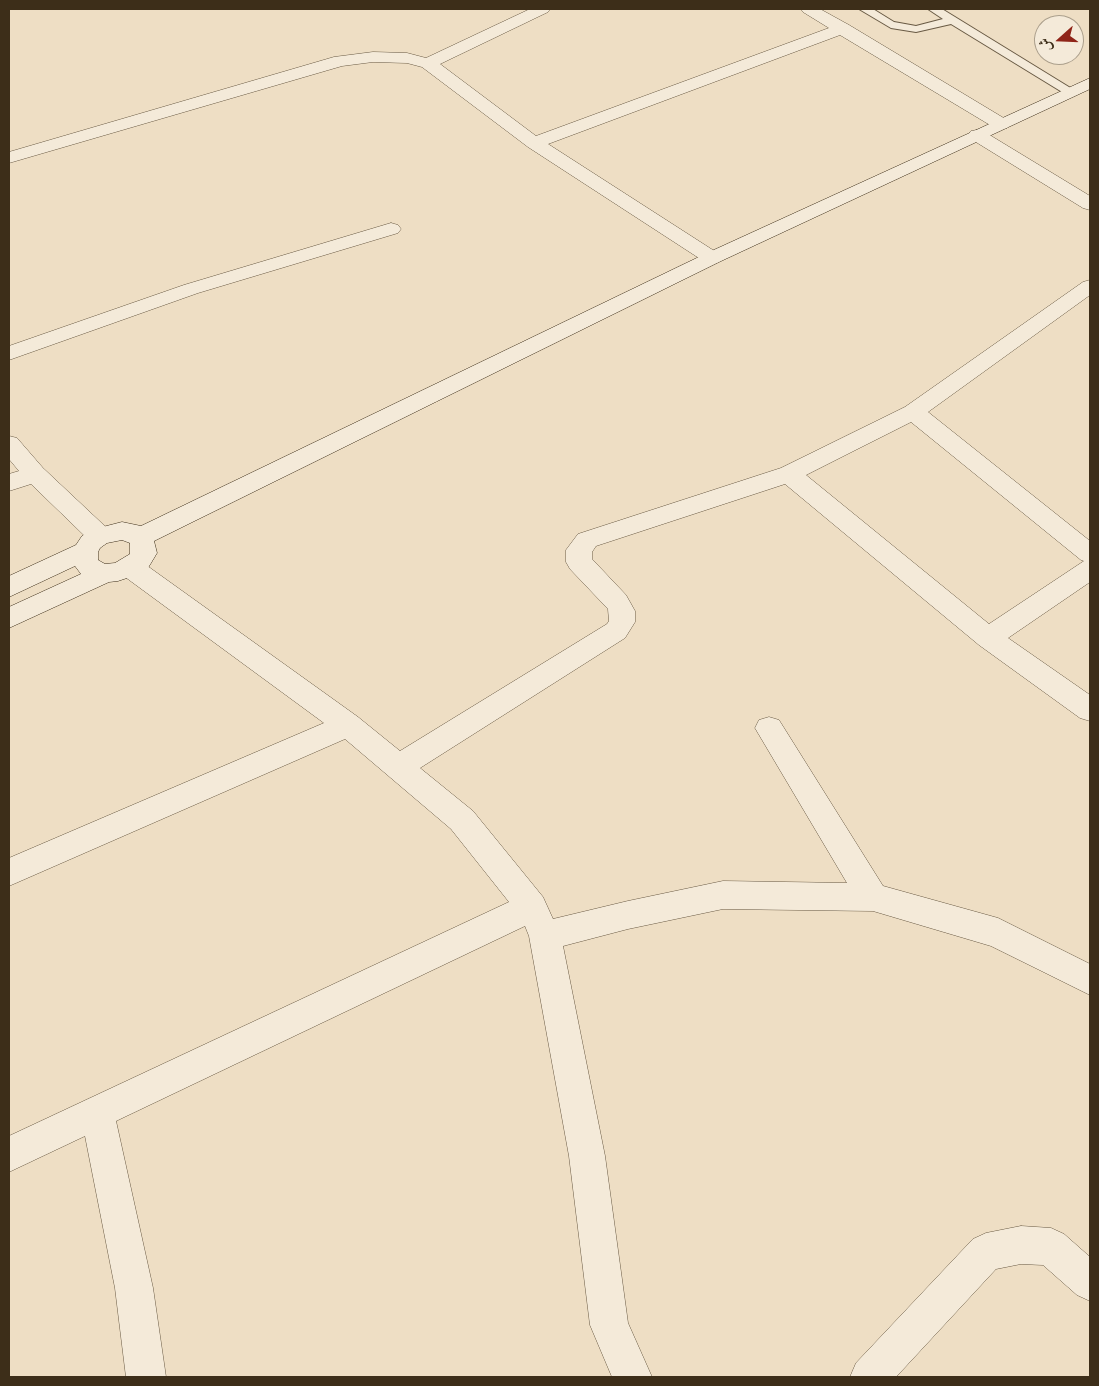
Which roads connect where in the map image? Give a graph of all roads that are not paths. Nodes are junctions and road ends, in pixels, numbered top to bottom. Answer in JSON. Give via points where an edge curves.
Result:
{"nodes":[{"id":1,"x":542,"y":9,"type":"edge"},
{"id":2,"x":809,"y":9,"type":"edge"},
{"id":3,"x":865,"y":9,"type":"edge"},
{"id":4,"x":934,"y":9,"type":"edge"},
{"id":5,"x":953,"y":20,"type":"junction"},
{"id":6,"x":843,"y":28,"type":"junction"},
{"id":7,"x":428,"y":64,"type":"junction"},
{"id":8,"x":1090,"y":83,"type":"edge"},
{"id":9,"x":1071,"y":92,"type":"junction"},
{"id":10,"x":1001,"y":124,"type":"junction"},
{"id":11,"x":976,"y":135,"type":"junction"},
{"id":12,"x":534,"y":143,"type":"junction"},
{"id":13,"x":9,"y":158,"type":"edge"},
{"id":14,"x":1090,"y":204,"type":"edge"},
{"id":15,"x":391,"y":229,"type":"dead end"},
{"id":16,"x":712,"y":258,"type":"junction"},
{"id":17,"x":1090,"y":286,"type":"edge"},
{"id":18,"x":9,"y":353,"type":"edge"},
{"id":19,"x":912,"y":412,"type":"junction"},
{"id":20,"x":9,"y":444,"type":"edge"},
{"id":21,"x":35,"y":474,"type":"junction"},
{"id":22,"x":789,"y":474,"type":"junction"},
{"id":23,"x":9,"y":483,"type":"edge"},
{"id":24,"x":140,"y":537,"type":"junction"},
{"id":25,"x":93,"y":543,"type":"junction"},
{"id":26,"x":1090,"y":554,"type":"edge"},
{"id":27,"x":1090,"y":569,"type":"edge"},
{"id":28,"x":118,"y":570,"type":"junction"},
{"id":29,"x":9,"y":587,"type":"edge"},
{"id":30,"x":9,"y":618,"type":"edge"},
{"id":31,"x":988,"y":638,"type":"junction"},
{"id":32,"x":1090,"y":710,"type":"edge"},
{"id":33,"x":348,"y":725,"type":"junction"},
{"id":34,"x":769,"y":728,"type":"dead end"},
{"id":35,"x":398,"y":767,"type":"junction"},
{"id":36,"x":9,"y":872,"type":"edge"},
{"id":37,"x":873,"y":897,"type":"junction"},
{"id":38,"x":532,"y":907,"type":"junction"},
{"id":39,"x":546,"y":936,"type":"junction"},
{"id":40,"x":1090,"y":980,"type":"edge"},
{"id":41,"x":97,"y":1112,"type":"junction"},
{"id":42,"x":9,"y":1154,"type":"edge"},
{"id":43,"x":1090,"y":1282,"type":"edge"},
{"id":44,"x":146,"y":1377,"type":"edge"},
{"id":45,"x":632,"y":1377,"type":"edge"},
{"id":46,"x":870,"y":1377,"type":"edge"}],
"edges":[{"from":1,"to":7,"type":"street"},
{"from":2,"to":6,"type":"street"},
{"from":3,"to":5,"type":"lane","via":[[891,25],[916,29]]},
{"from":4,"to":5,"type":"lane"},
{"from":5,"to":9,"type":"lane"},
{"from":6,"to":10,"type":"street"},
{"from":6,"to":12,"type":"street"},
{"from":7,"to":12,"type":"street"},
{"from":7,"to":13,"type":"street","via":[[407,58],[373,56],[340,62]]},
{"from":8,"to":9,"type":"street"},
{"from":9,"to":10,"type":"street"},
{"from":10,"to":11,"type":"street"},
{"from":11,"to":14,"type":"street"},
{"from":11,"to":16,"type":"street"},
{"from":12,"to":16,"type":"street"},
{"from":15,"to":18,"type":"street","via":[[192,289]]},
{"from":16,"to":24,"type":"street"},
{"from":17,"to":19,"type":"street"},
{"from":19,"to":22,"type":"street"},
{"from":19,"to":26,"type":"street"},
{"from":20,"to":21,"type":"street"},
{"from":21,"to":23,"type":"street"},
{"from":21,"to":25,"type":"street"},
{"from":22,"to":31,"type":"street"},
{"from":22,"to":35,"type":"street","via":[[587,540],[578,550],[578,562],[617,602],[622,622],[616,631]]},
{"from":24,"to":25,"type":"street","via":[[122,531]]},
{"from":24,"to":28,"type":"street","via":[[144,553],[138,561]]},
{"from":25,"to":28,"type":"street","via":[[84,558],[88,566],[96,571]]},
{"from":25,"to":29,"type":"street"},
{"from":27,"to":31,"type":"street"},
{"from":28,"to":30,"type":"street"},
{"from":28,"to":33,"type":"street"},
{"from":31,"to":32,"type":"street"},
{"from":33,"to":35,"type":"street"},
{"from":33,"to":36,"type":"street"},
{"from":34,"to":37,"type":"street"},
{"from":35,"to":38,"type":"street","via":[[462,820]]},
{"from":37,"to":39,"type":"street","via":[[723,895]]},
{"from":37,"to":40,"type":"street","via":[[998,933]]},
{"from":38,"to":39,"type":"street"},
{"from":38,"to":41,"type":"street"},
{"from":39,"to":45,"type":"street","via":[[587,1156],[609,1325]]},
{"from":41,"to":42,"type":"street"},
{"from":41,"to":44,"type":"street","via":[[134,1288]]},
{"from":43,"to":46,"type":"street","via":[[1051,1247],[1021,1245],[986,1252]]}]}
